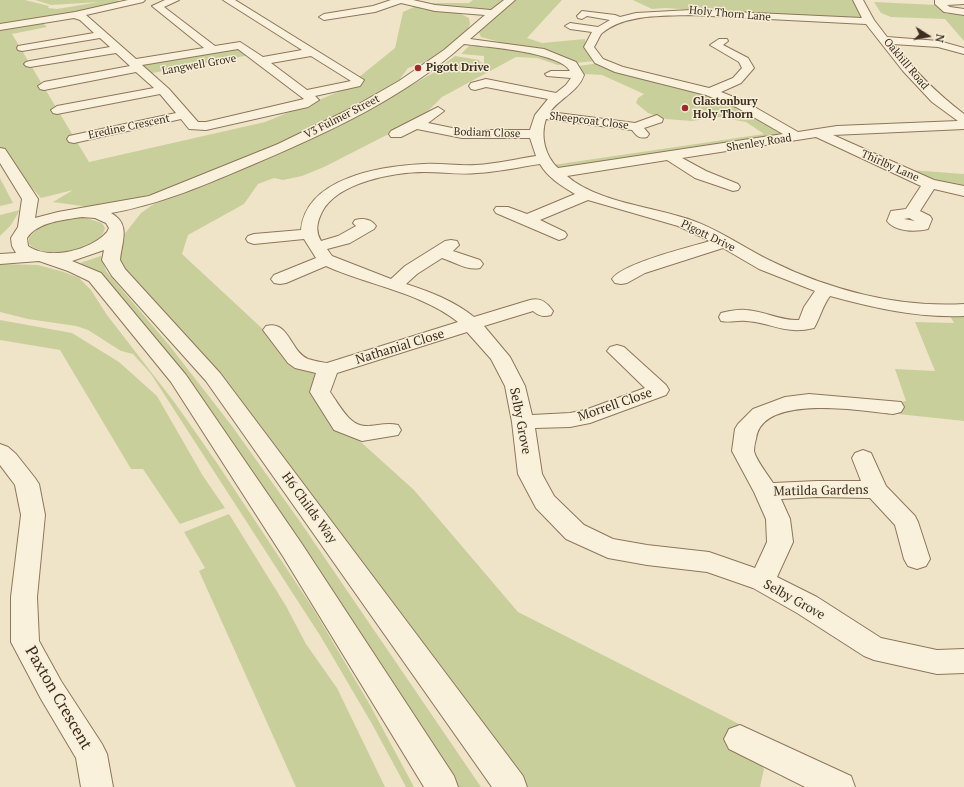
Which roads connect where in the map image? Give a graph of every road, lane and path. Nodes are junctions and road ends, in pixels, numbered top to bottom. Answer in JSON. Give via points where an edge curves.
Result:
{"nodes":[{"id":1,"x":140,"y":0,"type":"edge"},
{"id":2,"x":174,"y":0,"type":"edge"},
{"id":3,"x":228,"y":0,"type":"edge"},
{"id":4,"x":400,"y":0,"type":"edge"},
{"id":5,"x":510,"y":0,"type":"edge"},
{"id":6,"x":858,"y":0,"type":"edge"},
{"id":7,"x":964,"y":2,"type":"edge"},
{"id":8,"x":591,"y":4,"type":"dead end"},
{"id":9,"x":157,"y":6,"type":"junction"},
{"id":10,"x":466,"y":11,"type":"junction"},
{"id":11,"x":964,"y":12,"type":"edge"},
{"id":12,"x":108,"y":13,"type":"dead end"},
{"id":13,"x":492,"y":13,"type":"junction"},
{"id":14,"x":75,"y":15,"type":"junction"},
{"id":15,"x":324,"y":17,"type":"dead end"},
{"id":16,"x":615,"y":18,"type":"junction"},
{"id":17,"x":869,"y":21,"type":"junction"},
{"id":18,"x":0,"y":27,"type":"edge"},
{"id":19,"x":477,"y":27,"type":"junction"},
{"id":20,"x":573,"y":28,"type":"dead end"},
{"id":21,"x":596,"y":30,"type":"junction"},
{"id":22,"x":102,"y":35,"type":"junction"},
{"id":23,"x":886,"y":40,"type":"junction"},
{"id":24,"x":458,"y":44,"type":"junction"},
{"id":25,"x":494,"y":44,"type":"junction"},
{"id":26,"x":703,"y":47,"type":"dead end"},
{"id":27,"x":22,"y":48,"type":"dead end"},
{"id":28,"x":118,"y":49,"type":"junction"},
{"id":29,"x":213,"y":50,"type":"junction"},
{"id":30,"x":964,"y":51,"type":"edge"},
{"id":31,"x":312,"y":52,"type":"junction"},
{"id":32,"x":237,"y":58,"type":"dead end"},
{"id":33,"x":257,"y":58,"type":"junction"},
{"id":34,"x":30,"y":64,"type":"dead end"},
{"id":35,"x":584,"y":65,"type":"junction"},
{"id":36,"x":140,"y":69,"type":"junction"},
{"id":37,"x":161,"y":72,"type":"dead end"},
{"id":38,"x":551,"y":74,"type":"dead end"},
{"id":39,"x":44,"y":86,"type":"dead end"},
{"id":40,"x":475,"y":86,"type":"dead end"},
{"id":41,"x":162,"y":90,"type":"junction"},
{"id":42,"x":710,"y":92,"type":"junction"},
{"id":43,"x":305,"y":94,"type":"junction"},
{"id":44,"x":558,"y":97,"type":"junction"},
{"id":45,"x":57,"y":110,"type":"dead end"},
{"id":46,"x":438,"y":111,"type":"dead end"},
{"id":47,"x":184,"y":115,"type":"junction"},
{"id":48,"x":541,"y":115,"type":"junction"},
{"id":49,"x":657,"y":119,"type":"dead end"},
{"id":50,"x":964,"y":120,"type":"edge"},
{"id":51,"x":964,"y":124,"type":"edge"},
{"id":52,"x":416,"y":125,"type":"junction"},
{"id":53,"x":818,"y":133,"type":"junction"},
{"id":54,"x":396,"y":134,"type":"dead end"},
{"id":55,"x":535,"y":134,"type":"junction"},
{"id":56,"x":797,"y":137,"type":"junction"},
{"id":57,"x":74,"y":139,"type":"dead end"},
{"id":58,"x":0,"y":152,"type":"edge"},
{"id":59,"x":671,"y":156,"type":"junction"},
{"id":60,"x":550,"y":166,"type":"junction"},
{"id":61,"x":930,"y":184,"type":"junction"},
{"id":62,"x":733,"y":187,"type":"dead end"},
{"id":63,"x":964,"y":191,"type":"edge"},
{"id":64,"x":588,"y":194,"type":"junction"},
{"id":65,"x":30,"y":199,"type":"junction"},
{"id":66,"x":153,"y":199,"type":"junction"},
{"id":67,"x":502,"y":210,"type":"dead end"},
{"id":68,"x":82,"y":212,"type":"junction"},
{"id":69,"x":911,"y":213,"type":"dead end"},
{"id":70,"x":527,"y":220,"type":"junction"},
{"id":71,"x":361,"y":223,"type":"dead end"},
{"id":72,"x":116,"y":230,"type":"junction"},
{"id":73,"x":24,"y":232,"type":"junction"},
{"id":74,"x":559,"y":234,"type":"dead end"},
{"id":75,"x":254,"y":238,"type":"dead end"},
{"id":76,"x":724,"y":242,"type":"junction"},
{"id":77,"x":0,"y":245,"type":"edge"},
{"id":78,"x":317,"y":247,"type":"junction"},
{"id":79,"x":41,"y":256,"type":"junction"},
{"id":80,"x":0,"y":259,"type":"edge"},
{"id":81,"x":474,"y":264,"type":"dead end"},
{"id":82,"x":629,"y":270,"type":"dead end"},
{"id":83,"x":280,"y":279,"type":"dead end"},
{"id":84,"x":394,"y":285,"type":"junction"},
{"id":85,"x":826,"y":289,"type":"junction"},
{"id":86,"x":536,"y":304,"type":"dead end"},
{"id":87,"x":964,"y":310,"type":"edge"},
{"id":88,"x":735,"y":312,"type":"dead end"},
{"id":89,"x":472,"y":324,"type":"junction"},
{"id":90,"x":273,"y":330,"type":"dead end"},
{"id":91,"x":617,"y":351,"type":"dead end"},
{"id":92,"x":328,"y":369,"type":"junction"},
{"id":93,"x":893,"y":407,"type":"dead end"},
{"id":94,"x":523,"y":422,"type":"junction"},
{"id":95,"x":390,"y":430,"type":"dead end"},
{"id":96,"x":0,"y":452,"type":"edge"},
{"id":97,"x":863,"y":458,"type":"dead end"},
{"id":98,"x":876,"y":490,"type":"junction"},
{"id":99,"x":766,"y":492,"type":"junction"},
{"id":100,"x":917,"y":560,"type":"dead end"},
{"id":101,"x":762,"y":581,"type":"junction"},
{"id":102,"x":964,"y":661,"type":"edge"},
{"id":103,"x":740,"y":739,"type":"dead end"},
{"id":104,"x":97,"y":787,"type":"edge"},
{"id":105,"x":442,"y":787,"type":"edge"},
{"id":106,"x":512,"y":787,"type":"edge"},
{"id":107,"x":839,"y":787,"type":"edge"}],
"edges":[{"from":1,"to":14,"type":"street"},
{"from":2,"to":9,"type":"street"},
{"from":3,"to":31,"type":"street"},
{"from":4,"to":10,"type":"street","via":[[435,8]]},
{"from":4,"to":15,"type":"street","via":[[362,12]]},
{"from":5,"to":13,"type":"street","name":"V3 Fulmer Street"},
{"from":6,"to":17,"type":"street","name":"Oakhill Road"},
{"from":7,"to":11,"type":"street","via":[[938,2],[947,10]]},
{"from":8,"to":16,"type":"street","via":[[584,14]]},
{"from":9,"to":12,"type":"street"},
{"from":9,"to":29,"type":"street"},
{"from":10,"to":13,"type":"street"},
{"from":10,"to":19,"type":"street"},
{"from":13,"to":19,"type":"street","name":"V3 Fulmer Street"},
{"from":14,"to":18,"type":"street"},
{"from":14,"to":22,"type":"street","name":"Eredine Crescent","via":[[84,18]]},
{"from":16,"to":17,"type":"street","name":"Holy Thorn Lane","via":[[640,12],[676,10]]},
{"from":16,"to":21,"type":"street","name":"Holy Thorn Lane"},
{"from":17,"to":23,"type":"street","name":"Oakhill Road"},
{"from":19,"to":24,"type":"street","name":"V3 Fulmer Street"},
{"from":19,"to":25,"type":"street","via":[[482,37]]},
{"from":20,"to":21,"type":"street"},
{"from":21,"to":35,"type":"street","via":[[591,38]]},
{"from":22,"to":27,"type":"street"},
{"from":22,"to":28,"type":"street","name":"Eredine Crescent"},
{"from":23,"to":30,"type":"street","via":[[939,44]]},
{"from":23,"to":50,"type":"street","name":"Oakhill Road","via":[[907,69],[936,99]]},
{"from":24,"to":25,"type":"street"},
{"from":24,"to":66,"type":"street","name":"V3 Fulmer Street","via":[[442,58],[394,90],[326,126],[259,157]]},
{"from":25,"to":35,"type":"street","via":[[540,51]]},
{"from":26,"to":42,"type":"street","via":[[719,43],[744,60],[748,68],[744,76],[738,80]]},
{"from":28,"to":34,"type":"street"},
{"from":28,"to":36,"type":"street","name":"Eredine Crescent"},
{"from":29,"to":33,"type":"street","via":[[240,45]]},
{"from":29,"to":36,"type":"street"},
{"from":31,"to":33,"type":"street","name":"Langwell Grove"},
{"from":31,"to":43,"type":"street","via":[[358,82]]},
{"from":32,"to":33,"type":"street","name":"Langwell Grove"},
{"from":33,"to":43,"type":"street"},
{"from":35,"to":38,"type":"street"},
{"from":35,"to":42,"type":"street","via":[[619,70]]},
{"from":35,"to":44,"type":"street","via":[[576,82]]},
{"from":36,"to":37,"type":"street","name":"Langwell Grove"},
{"from":36,"to":39,"type":"street"},
{"from":36,"to":41,"type":"street","name":"Eredine Crescent"},
{"from":40,"to":44,"type":"street","via":[[486,83]]},
{"from":41,"to":45,"type":"street"},
{"from":41,"to":47,"type":"street","name":"Eredine Crescent"},
{"from":42,"to":56,"type":"street","via":[[740,104]]},
{"from":43,"to":47,"type":"street","name":"Eredine Crescent","via":[[313,100],[206,126],[194,126]]},
{"from":44,"to":48,"type":"street"},
{"from":46,"to":52,"type":"street"},
{"from":47,"to":57,"type":"street","name":"Eredine Crescent"},
{"from":48,"to":49,"type":"street","name":"Sheepcoat Close","via":[[590,120],[639,130]]},
{"from":48,"to":55,"type":"street"},
{"from":51,"to":53,"type":"street","name":"Shenley Road"},
{"from":52,"to":54,"type":"street"},
{"from":52,"to":55,"type":"street","name":"Bodiam Close","via":[[462,134]]},
{"from":53,"to":56,"type":"street","name":"Shenley Road"},
{"from":53,"to":61,"type":"street","name":"Thirlby Lane"},
{"from":55,"to":60,"type":"street","via":[[540,152]]},
{"from":56,"to":59,"type":"street","name":"Shenley Road"},
{"from":58,"to":65,"type":"street"},
{"from":59,"to":60,"type":"street","name":"Shenley Road"},
{"from":59,"to":62,"type":"street","via":[[698,175]]},
{"from":60,"to":64,"type":"street","name":"Pigott Drive","via":[[564,180]]},
{"from":60,"to":78,"type":"street","via":[[452,170],[425,168],[372,174],[349,183],[319,203],[310,221]]},
{"from":61,"to":63,"type":"street","name":"Thirlby Lane"},
{"from":61,"to":69,"type":"street"},
{"from":64,"to":70,"type":"street"},
{"from":64,"to":76,"type":"street","name":"Pigott Drive","via":[[617,206],[684,223]]},
{"from":65,"to":68,"type":"street"},
{"from":65,"to":73,"type":"street"},
{"from":66,"to":68,"type":"street","name":"V3 Fulmer Street"},
{"from":66,"to":72,"type":"street","name":"V3 Fulmer Street"},
{"from":67,"to":70,"type":"street"},
{"from":68,"to":72,"type":"street","via":[[112,219]]},
{"from":68,"to":73,"type":"street","name":"V3 Fulmer Street","via":[[48,218]]},
{"from":70,"to":74,"type":"street"},
{"from":71,"to":78,"type":"street","via":[[368,226],[344,240]]},
{"from":72,"to":79,"type":"street","name":"V3 Fulmer Street","via":[[104,243],[87,251],[72,255]]},
{"from":72,"to":106,"type":"street","name":"H6 Childs Way","via":[[111,260],[118,272],[213,377]]},
{"from":73,"to":77,"type":"street"},
{"from":73,"to":79,"type":"street","via":[[19,241],[20,247]]},
{"from":75,"to":78,"type":"street"},
{"from":76,"to":82,"type":"street"},
{"from":76,"to":85,"type":"street","name":"Pigott Drive","via":[[766,266]]},
{"from":78,"to":83,"type":"street"},
{"from":78,"to":84,"type":"street","name":"Selby Grove"},
{"from":79,"to":80,"type":"street"},
{"from":79,"to":105,"type":"street","via":[[95,277],[179,379],[293,551]]},
{"from":81,"to":84,"type":"street","via":[[446,249],[411,270]]},
{"from":84,"to":89,"type":"street","name":"Selby Grove","via":[[454,310]]},
{"from":85,"to":87,"type":"street","name":"Pigott Drive","via":[[912,309]]},
{"from":85,"to":88,"type":"street","via":[[813,307],[807,324],[800,326],[780,325]]},
{"from":86,"to":89,"type":"street","name":"Nathanial Close"},
{"from":89,"to":92,"type":"street","name":"Nathanial Close"},
{"from":89,"to":94,"type":"street","name":"Selby Grove","via":[[500,357],[515,386]]},
{"from":90,"to":92,"type":"street","name":"Nathanial Close","via":[[295,359],[302,364]]},
{"from":91,"to":94,"type":"street","name":"Morrell Close","via":[[663,394],[590,416],[570,420]]},
{"from":92,"to":95,"type":"street","via":[[320,392],[342,425],[362,434]]},
{"from":93,"to":99,"type":"street","name":"Matilda Gardens","via":[[809,400],[785,404],[761,414],[746,429],[743,452]]},
{"from":94,"to":101,"type":"street","name":"Selby Grove","via":[[530,474],[545,502],[575,532],[608,548],[647,556],[709,562]]},
{"from":96,"to":104,"type":"street","name":"Paxton Crescent","via":[[27,484],[33,515],[24,596],[25,642],[51,690],[92,754]]},
{"from":97,"to":98,"type":"street","name":"Matilda Gardens"},
{"from":98,"to":99,"type":"street","name":"Matilda Gardens","via":[[817,489]]},
{"from":98,"to":100,"type":"street","name":"Matilda Gardens","via":[[906,522]]},
{"from":99,"to":101,"type":"street","name":"Matilda Gardens","via":[[778,519],[780,542]]},
{"from":101,"to":102,"type":"street","name":"Selby Grove","via":[[874,648],[937,662]]},
{"from":103,"to":107,"type":"street"}]}
